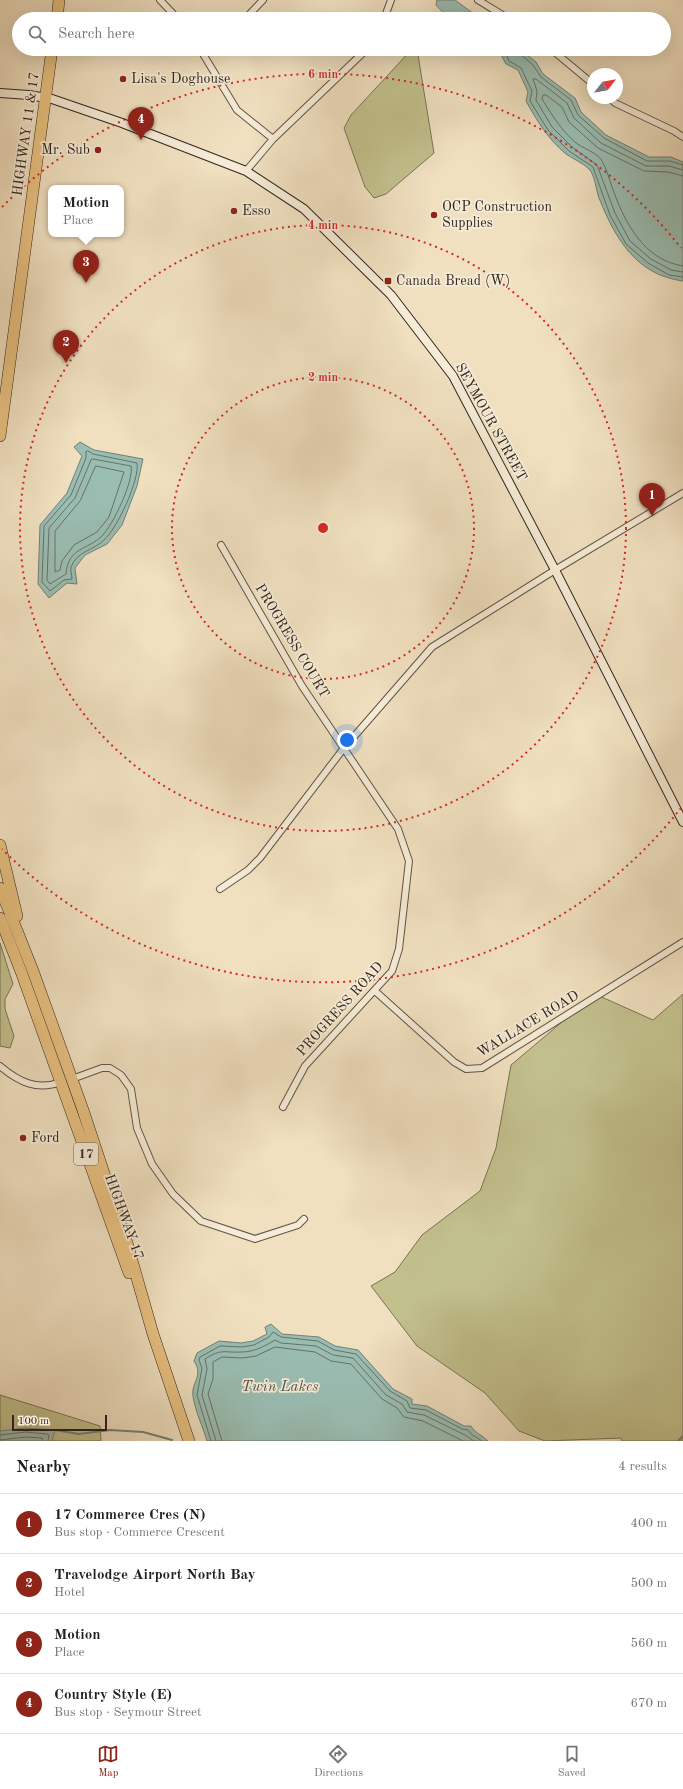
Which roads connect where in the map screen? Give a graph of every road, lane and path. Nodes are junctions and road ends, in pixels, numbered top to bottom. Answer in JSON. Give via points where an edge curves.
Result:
{"nodes":[{"id":1,"x":59,"y":0,"type":"edge"},
{"id":2,"x":160,"y":0,"type":"edge"},
{"id":3,"x":263,"y":0,"type":"edge"},
{"id":4,"x":391,"y":0,"type":"edge"},
{"id":5,"x":478,"y":0,"type":"edge"},
{"id":6,"x":58,"y":12,"type":"edge"},
{"id":7,"x":171,"y":12,"type":"edge"},
{"id":8,"x":252,"y":12,"type":"edge"},
{"id":9,"x":387,"y":12,"type":"edge"},
{"id":10,"x":498,"y":12,"type":"edge"},
{"id":11,"x":51,"y":56,"type":"edge"},
{"id":12,"x":204,"y":56,"type":"edge"},
{"id":13,"x":360,"y":56,"type":"edge"},
{"id":14,"x":559,"y":56,"type":"edge"},
{"id":15,"x":587,"y":79,"type":"edge"},
{"id":16,"x":0,"y":93,"type":"edge"},
{"id":17,"x":46,"y":98,"type":"junction"},
{"id":18,"x":617,"y":104,"type":"edge"},
{"id":19,"x":683,"y":137,"type":"edge"},
{"id":20,"x":274,"y":138,"type":"junction"},
{"id":21,"x":246,"y":171,"type":"junction"},
{"id":22,"x":3,"y":405,"type":"junction"},
{"id":23,"x":0,"y":417,"type":"edge"},
{"id":24,"x":0,"y":436,"type":"edge"},
{"id":25,"x":683,"y":493,"type":"edge"},
{"id":26,"x":221,"y":545,"type":"dead end"},
{"id":27,"x":555,"y":570,"type":"junction"},
{"id":28,"x":344,"y":748,"type":"junction"},
{"id":29,"x":683,"y":822,"type":"edge"},
{"id":30,"x":0,"y":845,"type":"edge"},
{"id":31,"x":0,"y":888,"type":"edge"},
{"id":32,"x":220,"y":889,"type":"dead end"},
{"id":33,"x":0,"y":906,"type":"edge"},
{"id":34,"x":0,"y":918,"type":"edge"},
{"id":35,"x":683,"y":942,"type":"edge"},
{"id":36,"x":27,"y":972,"type":"junction"},
{"id":37,"x":375,"y":991,"type":"junction"},
{"id":38,"x":0,"y":1066,"type":"edge"},
{"id":39,"x":66,"y":1080,"type":"junction"},
{"id":40,"x":283,"y":1107,"type":"dead end"},
{"id":41,"x":304,"y":1219,"type":"dead end"},
{"id":42,"x":189,"y":1441,"type":"edge"}],
"edges":[{"from":1,"to":6,"type":"highway"},
{"from":2,"to":7,"type":"street"},
{"from":3,"to":8,"type":"street"},
{"from":4,"to":9,"type":"street"},
{"from":5,"to":10,"type":"street"},
{"from":11,"to":17,"type":"highway","name":"HIGHWAY 11 & 17"},
{"from":12,"to":20,"type":"street","via":[[237,110]]},
{"from":13,"to":20,"type":"street"},
{"from":14,"to":15,"type":"street"},
{"from":16,"to":17,"type":"street","name":"SEYMOUR STREET","via":[[19,93]]},
{"from":17,"to":21,"type":"street","name":"SEYMOUR STREET","via":[[122,123]]},
{"from":17,"to":22,"type":"highway","name":"HIGHWAY 11 & 17"},
{"from":18,"to":19,"type":"street"},
{"from":20,"to":21,"type":"street"},
{"from":21,"to":27,"type":"street","name":"SEYMOUR STREET","via":[[304,209],[391,294],[453,376]]},
{"from":22,"to":23,"type":"highway"},
{"from":22,"to":24,"type":"highway","name":"HIGHWAY 11 & 17"},
{"from":25,"to":27,"type":"street"},
{"from":26,"to":28,"type":"street","name":"PROGRESS COURT","via":[[302,686]]},
{"from":27,"to":28,"type":"street","via":[[432,647]]},
{"from":27,"to":29,"type":"street","name":"SEYMOUR STREET"},
{"from":28,"to":32,"type":"street","via":[[260,858],[248,870]]},
{"from":28,"to":37,"type":"street","name":"PROGRESS ROAD","via":[[398,829],[409,861],[399,949],[392,971]]},
{"from":30,"to":36,"type":"highway"},
{"from":31,"to":36,"type":"highway"},
{"from":33,"to":36,"type":"highway"},
{"from":34,"to":36,"type":"highway"},
{"from":35,"to":37,"type":"street","name":"WALLACE ROAD","via":[[482,1068],[466,1069],[454,1062]]},
{"from":36,"to":39,"type":"highway","name":"HIGHWAY 17","number":"17"},
{"from":37,"to":40,"type":"street","name":"PROGRESS ROAD","via":[[305,1066]]},
{"from":38,"to":39,"type":"street","via":[[32,1086],[45,1087]]},
{"from":39,"to":41,"type":"street","via":[[102,1068],[110,1068],[121,1075],[131,1089],[137,1128],[152,1164],[173,1194],[201,1221],[255,1238],[298,1224]]},
{"from":39,"to":42,"type":"highway","name":"HIGHWAY 17","number":"17","via":[[127,1243],[153,1334]]}]}
